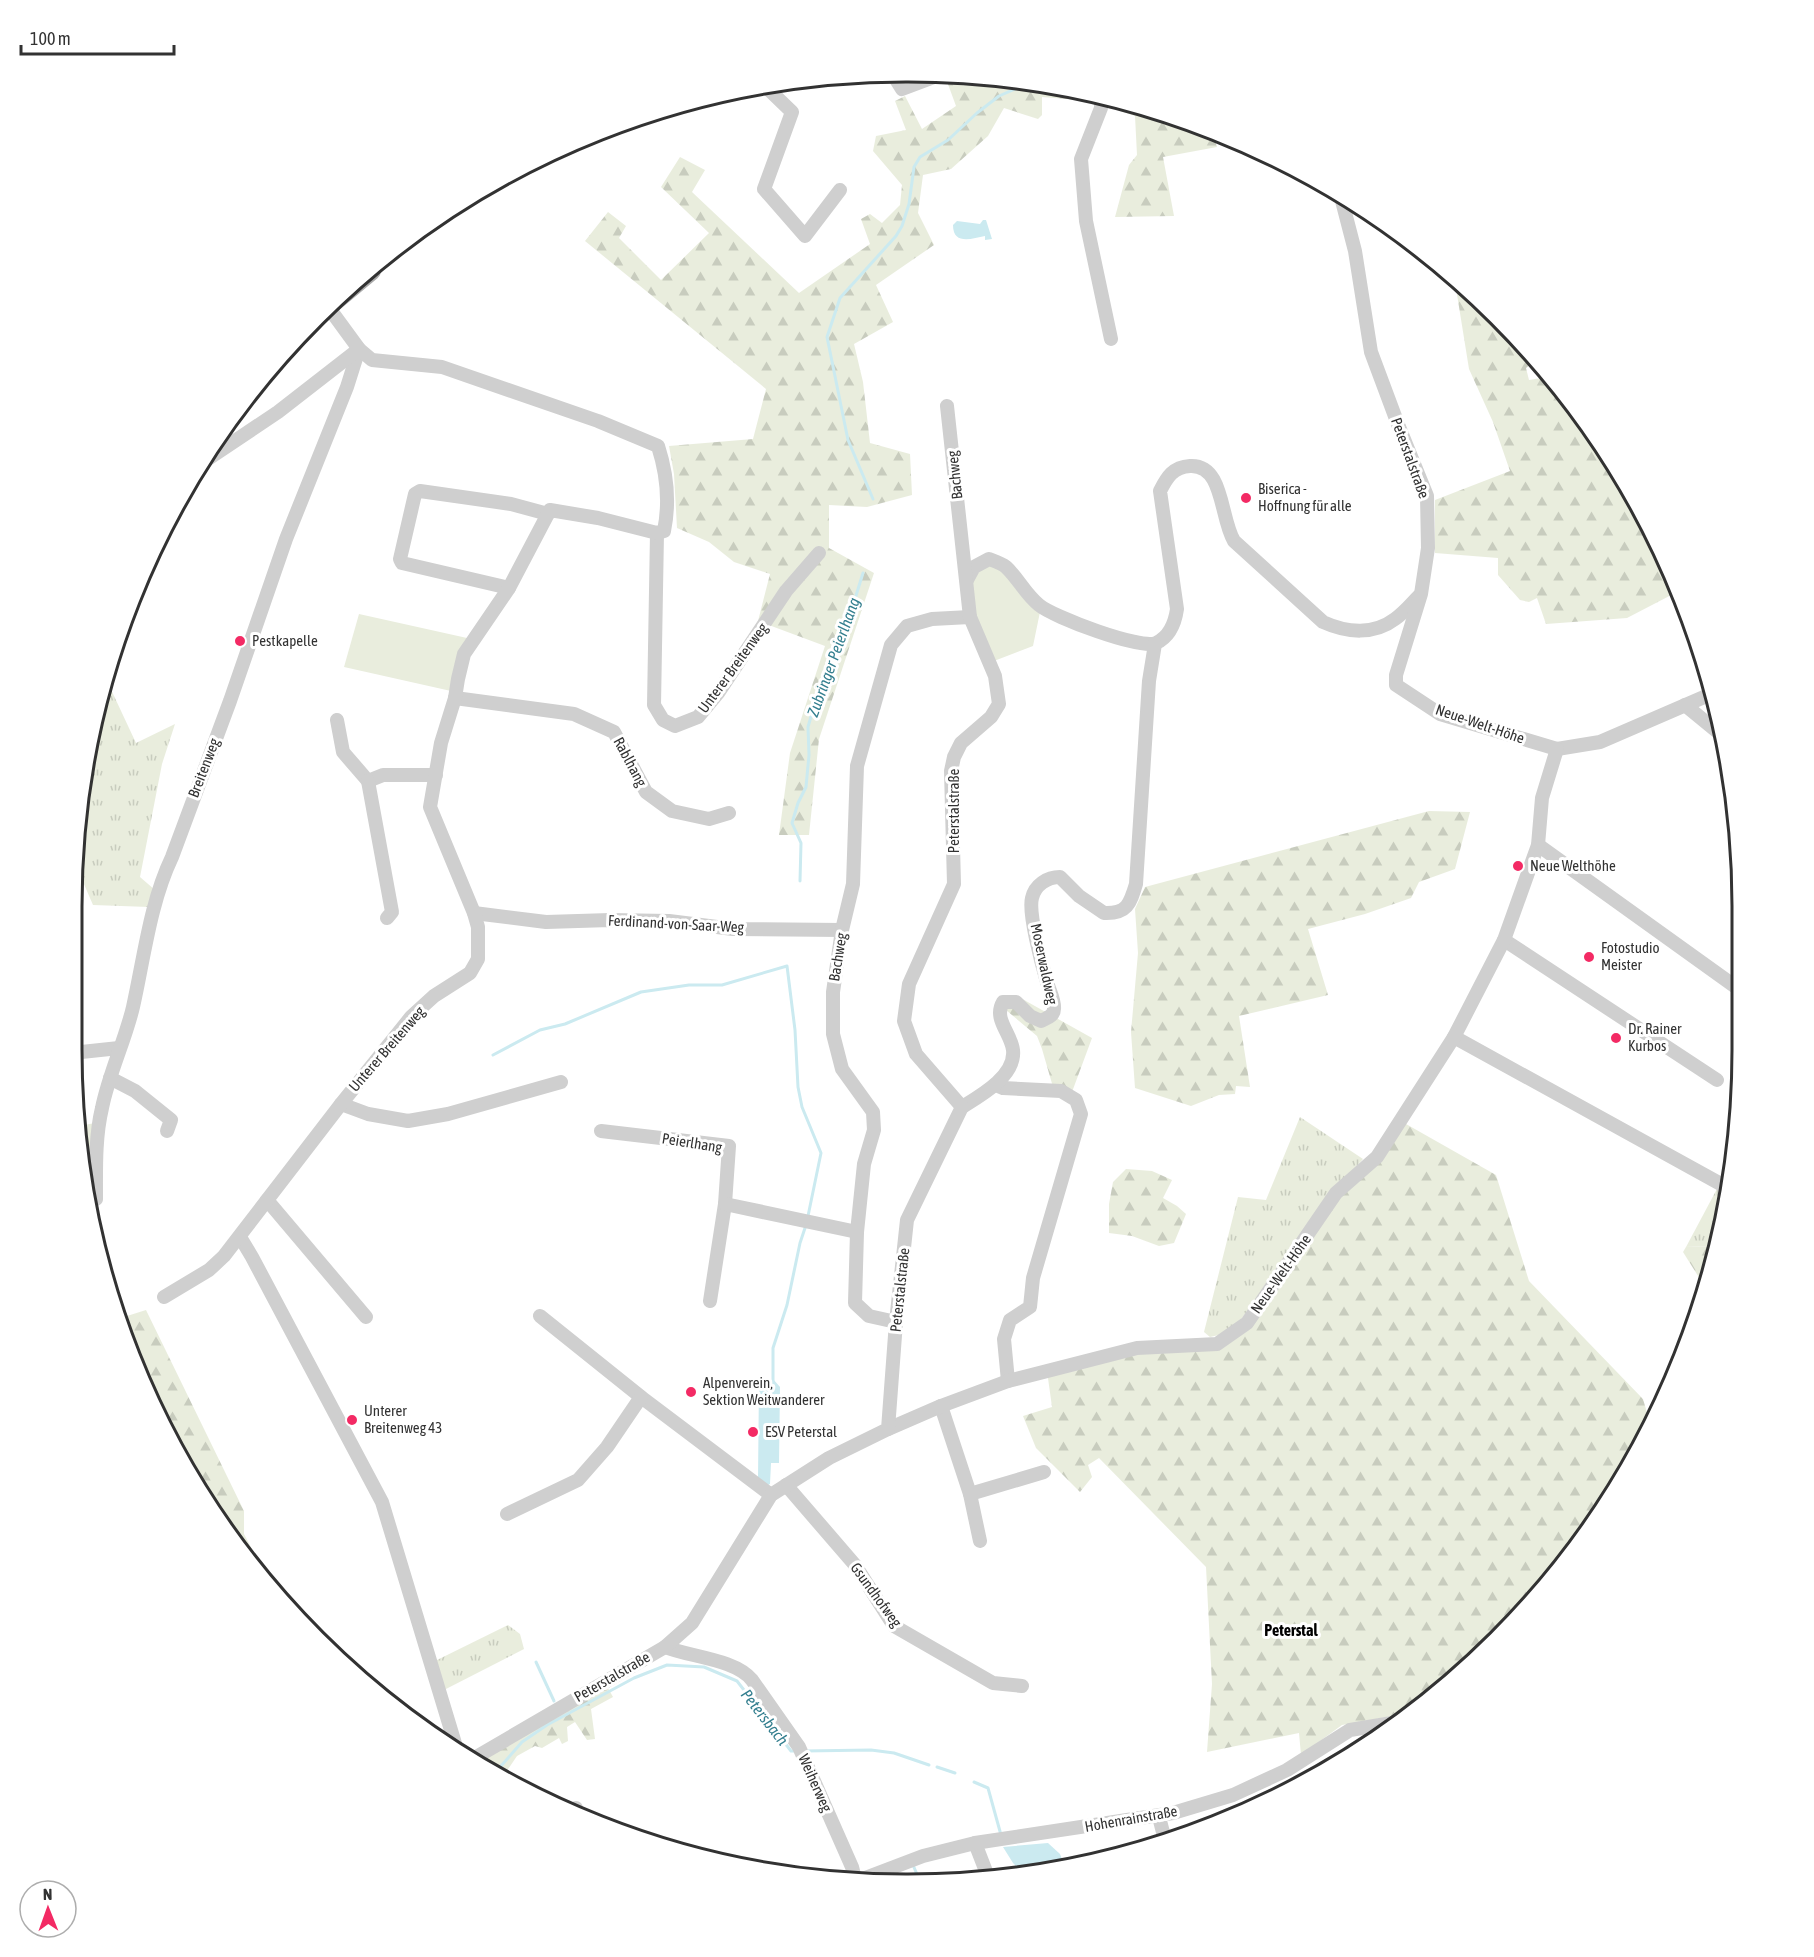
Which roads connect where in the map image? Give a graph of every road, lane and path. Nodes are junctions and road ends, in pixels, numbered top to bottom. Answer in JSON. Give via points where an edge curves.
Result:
{"nodes":[{"id":1,"x":898,"y":82,"type":"edge"},
{"id":2,"x":919,"y":82,"type":"edge"},
{"id":3,"x":773,"y":94,"type":"edge"},
{"id":4,"x":1101,"y":106,"type":"edge"},
{"id":5,"x":840,"y":190,"type":"dead end"},
{"id":6,"x":1344,"y":208,"type":"edge"},
{"id":7,"x":330,"y":318,"type":"edge"},
{"id":8,"x":1112,"y":339,"type":"dead end"},
{"id":9,"x":359,"y":349,"type":"junction"},
{"id":10,"x":947,"y":406,"type":"dead end"},
{"id":11,"x":220,"y":451,"type":"edge"},
{"id":12,"x":548,"y":514,"type":"junction"},
{"id":13,"x":657,"y":533,"type":"junction"},
{"id":14,"x":819,"y":553,"type":"dead end"},
{"id":15,"x":967,"y":580,"type":"junction"},
{"id":16,"x":509,"y":588,"type":"junction"},
{"id":17,"x":1420,"y":594,"type":"junction"},
{"id":18,"x":970,"y":616,"type":"junction"},
{"id":19,"x":1155,"y":644,"type":"junction"},
{"id":20,"x":1704,"y":697,"type":"edge"},
{"id":21,"x":455,"y":698,"type":"junction"},
{"id":22,"x":1685,"y":705,"type":"junction"},
{"id":23,"x":337,"y":720,"type":"dead end"},
{"id":24,"x":1711,"y":726,"type":"edge"},
{"id":25,"x":1557,"y":749,"type":"junction"},
{"id":26,"x":436,"y":775,"type":"junction"},
{"id":27,"x":368,"y":781,"type":"junction"},
{"id":28,"x":729,"y":813,"type":"dead end"},
{"id":29,"x":1538,"y":845,"type":"junction"},
{"id":30,"x":474,"y":913,"type":"junction"},
{"id":31,"x":387,"y":918,"type":"dead end"},
{"id":32,"x":842,"y":930,"type":"junction"},
{"id":33,"x":1504,"y":940,"type":"junction"},
{"id":34,"x":1732,"y":984,"type":"edge"},
{"id":35,"x":1454,"y":1037,"type":"junction"},
{"id":36,"x":119,"y":1048,"type":"junction"},
{"id":37,"x":82,"y":1052,"type":"edge"},
{"id":38,"x":110,"y":1078,"type":"junction"},
{"id":39,"x":1717,"y":1080,"type":"dead end"},
{"id":40,"x":561,"y":1082,"type":"dead end"},
{"id":41,"x":996,"y":1085,"type":"junction"},
{"id":42,"x":340,"y":1104,"type":"junction"},
{"id":43,"x":962,"y":1107,"type":"junction"},
{"id":44,"x":167,"y":1131,"type":"dead end"},
{"id":45,"x":601,"y":1131,"type":"dead end"},
{"id":46,"x":93,"y":1180,"type":"edge"},
{"id":47,"x":1720,"y":1184,"type":"edge"},
{"id":48,"x":267,"y":1200,"type":"junction"},
{"id":49,"x":725,"y":1204,"type":"junction"},
{"id":50,"x":857,"y":1232,"type":"junction"},
{"id":51,"x":240,"y":1238,"type":"junction"},
{"id":52,"x":164,"y":1297,"type":"dead end"},
{"id":53,"x":710,"y":1302,"type":"dead end"},
{"id":54,"x":540,"y":1316,"type":"dead end"},
{"id":55,"x":366,"y":1317,"type":"dead end"},
{"id":56,"x":896,"y":1322,"type":"junction"},
{"id":57,"x":1008,"y":1382,"type":"junction"},
{"id":58,"x":641,"y":1397,"type":"junction"},
{"id":59,"x":941,"y":1406,"type":"junction"},
{"id":60,"x":888,"y":1429,"type":"junction"},
{"id":61,"x":1044,"y":1472,"type":"dead end"},
{"id":62,"x":786,"y":1485,"type":"junction"},
{"id":63,"x":970,"y":1494,"type":"junction"},
{"id":64,"x":771,"y":1495,"type":"junction"},
{"id":65,"x":507,"y":1514,"type":"dead end"},
{"id":66,"x":980,"y":1541,"type":"dead end"},
{"id":67,"x":665,"y":1647,"type":"junction"},
{"id":68,"x":1022,"y":1686,"type":"dead end"},
{"id":69,"x":1380,"y":1725,"type":"edge"},
{"id":70,"x":454,"y":1739,"type":"edge"},
{"id":71,"x":480,"y":1755,"type":"edge"},
{"id":72,"x":1159,"y":1817,"type":"junction"},
{"id":73,"x":1163,"y":1834,"type":"edge"},
{"id":74,"x":975,"y":1843,"type":"junction"},
{"id":75,"x":986,"y":1870,"type":"edge"},
{"id":76,"x":853,"y":1873,"type":"edge"},
{"id":77,"x":877,"y":1873,"type":"edge"}],
"edges":[{"from":1,"to":2,"type":"street","via":[[902,89]]},
{"from":3,"to":5,"type":"street","via":[[792,112],[764,189],[805,236]]},
{"from":4,"to":8,"type":"street","via":[[1081,159],[1086,221]]},
{"from":6,"to":17,"type":"street","name":"Peterstalstraße","via":[[1371,352],[1427,496],[1428,548]]},
{"from":7,"to":9,"type":"street"},
{"from":9,"to":11,"type":"street"},
{"from":9,"to":13,"type":"street","name":"Unterer Breitenweg","via":[[372,360],[442,368],[598,421],[658,446],[666,470],[668,512],[664,531]]},
{"from":9,"to":36,"type":"street","name":"Breitenweg","via":[[162,878],[132,1011]]},
{"from":10,"to":15,"type":"street","name":"Bachweg"},
{"from":12,"to":13,"type":"street","via":[[550,510],[598,518]]},
{"from":12,"to":16,"type":"street","name":"Unterer Breitenweg"},
{"from":12,"to":16,"type":"street","via":[[511,504],[420,491],[415,494],[402,563]]},
{"from":13,"to":14,"type":"street","name":"Unterer Breitenweg","via":[[654,705],[663,720],[675,726],[698,717],[786,591]]},
{"from":15,"to":18,"type":"street","name":"Peterstalstraße"},
{"from":15,"to":19,"type":"street","via":[[974,567],[989,559],[1004,565],[1039,606],[1076,624],[1140,644]]},
{"from":16,"to":21,"type":"street","name":"Unterer Breitenweg","via":[[464,654]]},
{"from":17,"to":19,"type":"street","via":[[1396,619],[1368,631],[1338,630],[1323,622],[1234,541],[1209,471],[1186,466],[1167,476],[1160,491],[1177,609],[1168,633]]},
{"from":17,"to":25,"type":"street","name":"Neue-Welt-Höhe","via":[[1396,685],[1440,714]]},
{"from":18,"to":32,"type":"street","name":"Bachweg","via":[[907,626],[891,645],[857,766],[853,884]]},
{"from":18,"to":43,"type":"street","name":"Peterstalstraße","via":[[995,676],[999,704],[954,757],[954,884],[909,984],[904,1021],[916,1054]]},
{"from":19,"to":41,"type":"street","name":"Moserwaldweg","via":[[1149,681],[1136,884],[1131,903],[1121,911],[1104,913],[1060,877],[1047,880],[1036,889],[1032,907],[1054,1012],[1041,1020],[1030,1016],[1016,1002],[1003,1002],[999,1014],[1013,1056]]},
{"from":20,"to":22,"type":"street","name":"Neue-Welt-Höhe"},
{"from":21,"to":26,"type":"street","name":"Unterer Breitenweg"},
{"from":21,"to":28,"type":"street","name":"Rablhang","via":[[574,714],[614,732],[646,792],[672,811],[709,819]]},
{"from":22,"to":24,"type":"street"},
{"from":22,"to":25,"type":"street","name":"Neue-Welt-Höhe","via":[[1600,742]]},
{"from":23,"to":27,"type":"street","via":[[344,752]]},
{"from":25,"to":29,"type":"street","name":"Neue-Welt-Höhe","via":[[1542,798]]},
{"from":26,"to":27,"type":"street","via":[[383,775]]},
{"from":26,"to":30,"type":"street","name":"Unterer Breitenweg","via":[[430,807]]},
{"from":27,"to":31,"type":"street","via":[[392,912]]},
{"from":29,"to":33,"type":"street","name":"Neue-Welt-Höhe"},
{"from":29,"to":34,"type":"street"},
{"from":30,"to":32,"type":"street","name":"Ferdinand-von-Saar-Weg","via":[[546,922],[645,920],[733,929]]},
{"from":30,"to":42,"type":"street","name":"Unterer Breitenweg","via":[[478,959],[471,973],[434,996],[411,1017]]},
{"from":32,"to":50,"type":"street","name":"Bachweg","via":[[832,992],[833,1034],[842,1070],[873,1112],[874,1130],[864,1164]]},
{"from":33,"to":35,"type":"street","name":"Neue-Welt-Höhe"},
{"from":33,"to":39,"type":"street"},
{"from":35,"to":47,"type":"street"},
{"from":35,"to":57,"type":"street","name":"Neue-Welt-Höhe","via":[[1377,1157],[1336,1193],[1246,1323],[1217,1344],[1137,1348]]},
{"from":36,"to":37,"type":"street"},
{"from":36,"to":38,"type":"street","name":"Breitenweg"},
{"from":38,"to":44,"type":"street","via":[[135,1091],[171,1120]]},
{"from":38,"to":46,"type":"street","name":"Breitenweg","via":[[101,1108]]},
{"from":40,"to":42,"type":"street","name":"Unterer Breitenweg","via":[[448,1114],[408,1121]]},
{"from":41,"to":43,"type":"street","name":"Moserwaldweg"},
{"from":41,"to":57,"type":"street","via":[[1061,1091],[1076,1100],[1081,1114],[1033,1278],[1030,1307],[1010,1320],[1004,1339]]},
{"from":42,"to":48,"type":"street","name":"Unterer Breitenweg"},
{"from":43,"to":56,"type":"street","name":"Peterstalstraße","via":[[907,1220]]},
{"from":45,"to":49,"type":"street","name":"Peierlhang","via":[[729,1146]]},
{"from":48,"to":51,"type":"street","name":"Unterer Breitenweg"},
{"from":48,"to":55,"type":"street"},
{"from":49,"to":50,"type":"street"},
{"from":49,"to":53,"type":"street","name":"Peierlhang"},
{"from":50,"to":56,"type":"street","name":"Bachweg","via":[[855,1303],[869,1316]]},
{"from":51,"to":52,"type":"street","name":"Unterer Breitenweg","via":[[209,1270]]},
{"from":51,"to":70,"type":"street","via":[[382,1502]]},
{"from":54,"to":58,"type":"street"},
{"from":56,"to":60,"type":"street","name":"Peterstalstraße"},
{"from":57,"to":59,"type":"street","name":"Neue-Welt-Höhe"},
{"from":58,"to":64,"type":"street"},
{"from":58,"to":65,"type":"street","via":[[608,1448],[578,1480]]},
{"from":59,"to":60,"type":"street","name":"Neue-Welt-Höhe"},
{"from":59,"to":63,"type":"street"},
{"from":60,"to":62,"type":"street","name":"Peterstalstraße"},
{"from":61,"to":63,"type":"street"},
{"from":62,"to":64,"type":"street","name":"Peterstalstraße"},
{"from":62,"to":68,"type":"street","name":"Gsundhofweg","via":[[855,1565],[894,1626],[993,1683]]},
{"from":63,"to":66,"type":"street"},
{"from":64,"to":67,"type":"street","name":"Peterstalstraße","via":[[692,1623]]},
{"from":67,"to":71,"type":"street","name":"Peterstalstraße"},
{"from":67,"to":76,"type":"street","name":"Weiherweg","via":[[745,1671],[800,1750]]},
{"from":69,"to":72,"type":"street","name":"Hohenrainstraße","via":[[1350,1730],[1287,1770],[1233,1795]]},
{"from":72,"to":73,"type":"street"},
{"from":72,"to":74,"type":"street","name":"Hohenrainstraße"},
{"from":74,"to":75,"type":"street"},
{"from":74,"to":77,"type":"street","name":"Hohenrainstraße","via":[[923,1856]]}]}
